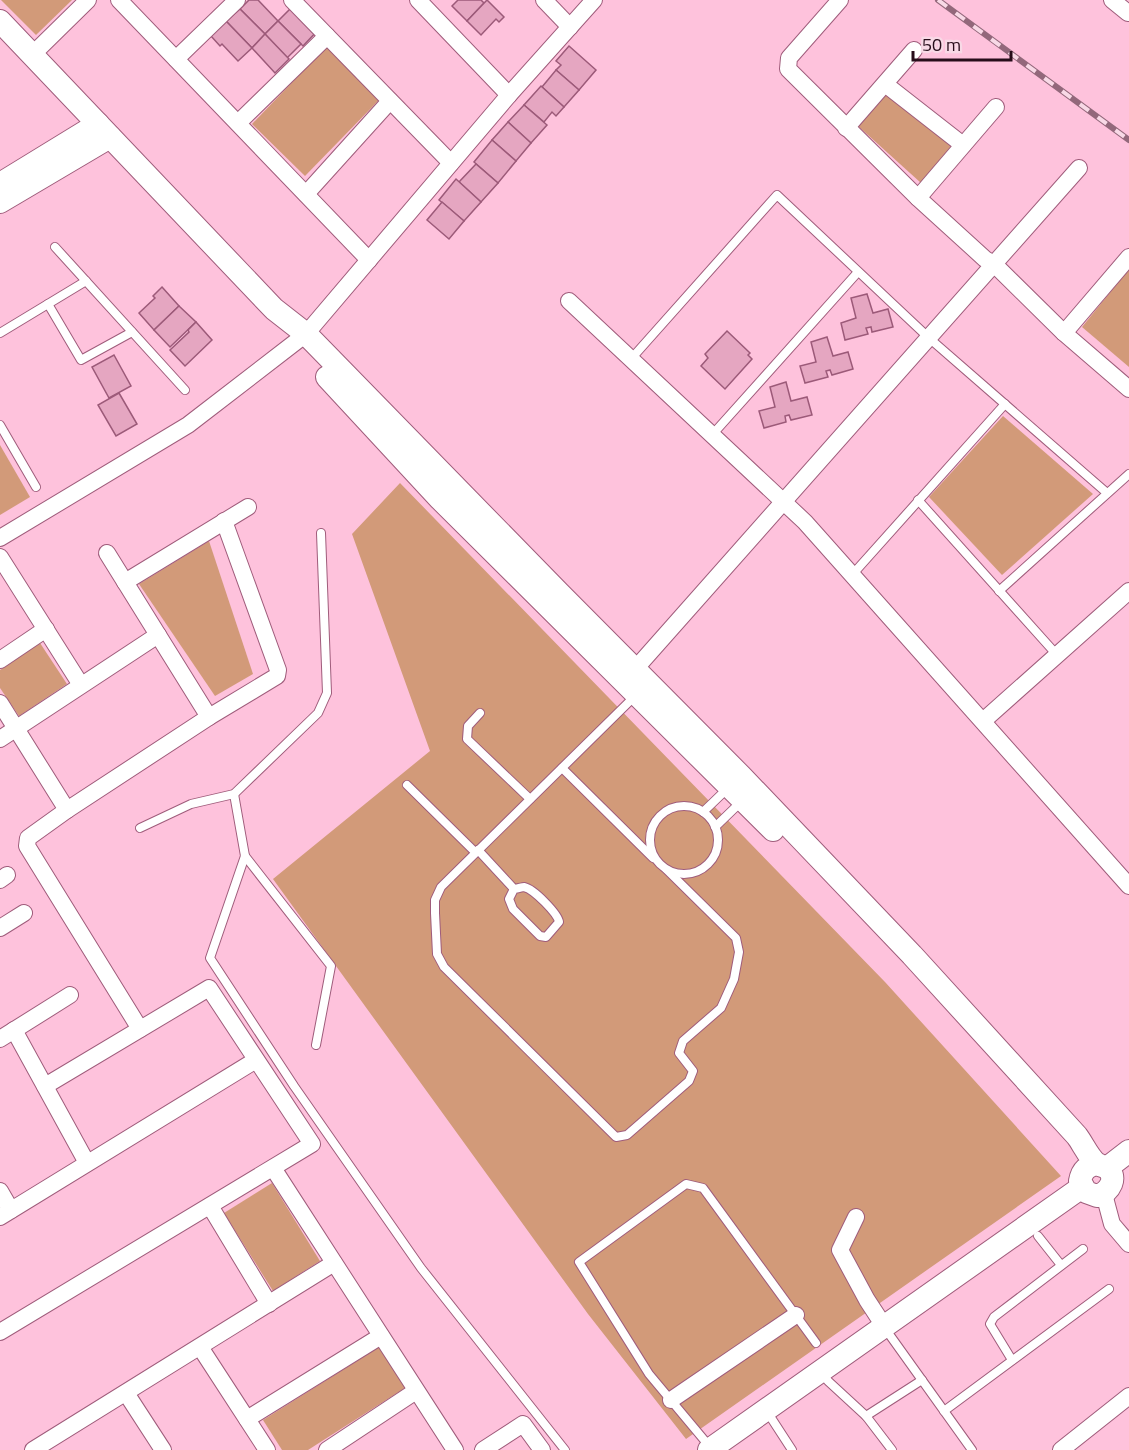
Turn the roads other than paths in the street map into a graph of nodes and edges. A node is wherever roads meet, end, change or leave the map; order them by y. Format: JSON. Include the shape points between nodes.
{"nodes":[{"id":1,"x":88,"y":0,"type":"edge"},
{"id":2,"x":119,"y":0,"type":"edge"},
{"id":3,"x":237,"y":0,"type":"edge"},
{"id":4,"x":292,"y":0,"type":"edge"},
{"id":5,"x":418,"y":0,"type":"edge"},
{"id":6,"x":544,"y":0,"type":"edge"},
{"id":7,"x":594,"y":0,"type":"edge"},
{"id":8,"x":840,"y":0,"type":"edge"},
{"id":9,"x":1112,"y":0,"type":"edge"},
{"id":10,"x":1129,"y":12,"type":"edge"},
{"id":11,"x":0,"y":21,"type":"edge"},
{"id":12,"x":570,"y":27,"type":"junction"},
{"id":13,"x":327,"y":36,"type":"junction"},
{"id":14,"x":0,"y":41,"type":"edge"},
{"id":15,"x":914,"y":50,"type":"dead end"},
{"id":16,"x":32,"y":55,"type":"junction"},
{"id":17,"x":176,"y":59,"type":"junction"},
{"id":18,"x":885,"y":84,"type":"junction"},
{"id":19,"x":509,"y":95,"type":"junction"},
{"id":20,"x":390,"y":101,"type":"junction"},
{"id":21,"x":996,"y":107,"type":"dead end"},
{"id":22,"x":238,"y":123,"type":"junction"},
{"id":23,"x":846,"y":128,"type":"junction"},
{"id":24,"x":98,"y":134,"type":"junction"},
{"id":25,"x":963,"y":146,"type":"junction"},
{"id":26,"x":451,"y":163,"type":"junction"},
{"id":27,"x":1079,"y":168,"type":"dead end"},
{"id":28,"x":0,"y":184,"type":"edge"},
{"id":29,"x":306,"y":194,"type":"junction"},
{"id":30,"x":918,"y":198,"type":"junction"},
{"id":31,"x":0,"y":202,"type":"edge"},
{"id":32,"x":55,"y":247,"type":"dead end"},
{"id":33,"x":1129,"y":257,"type":"edge"},
{"id":34,"x":369,"y":260,"type":"junction"},
{"id":35,"x":994,"y":264,"type":"junction"},
{"id":36,"x":858,"y":272,"type":"junction"},
{"id":37,"x":86,"y":281,"type":"junction"},
{"id":38,"x":569,"y":302,"type":"dead end"},
{"id":39,"x":48,"y":304,"type":"junction"},
{"id":40,"x":132,"y":332,"type":"junction"},
{"id":41,"x":0,"y":333,"type":"edge"},
{"id":42,"x":1064,"y":333,"type":"junction"},
{"id":43,"x":300,"y":338,"type":"junction"},
{"id":44,"x":929,"y":338,"type":"junction"},
{"id":45,"x":631,"y":359,"type":"junction"},
{"id":46,"x":1129,"y":389,"type":"edge"},
{"id":47,"x":185,"y":390,"type":"dead end"},
{"id":48,"x":1005,"y":404,"type":"junction"},
{"id":49,"x":0,"y":425,"type":"edge"},
{"id":50,"x":712,"y":435,"type":"junction"},
{"id":51,"x":1129,"y":474,"type":"edge"},
{"id":52,"x":36,"y":487,"type":"dead end"},
{"id":53,"x":1107,"y":493,"type":"junction"},
{"id":54,"x":918,"y":500,"type":"junction"},
{"id":55,"x":783,"y":502,"type":"junction"},
{"id":56,"x":248,"y":507,"type":"dead end"},
{"id":57,"x":224,"y":521,"type":"junction"},
{"id":58,"x":321,"y":533,"type":"dead end"},
{"id":59,"x":0,"y":538,"type":"edge"},
{"id":60,"x":107,"y":553,"type":"dead end"},
{"id":61,"x":0,"y":557,"type":"edge"},
{"id":62,"x":852,"y":575,"type":"junction"},
{"id":63,"x":126,"y":582,"type":"junction"},
{"id":64,"x":999,"y":591,"type":"junction"},
{"id":65,"x":1129,"y":591,"type":"edge"},
{"id":66,"x":46,"y":629,"type":"junction"},
{"id":67,"x":158,"y":635,"type":"junction"},
{"id":68,"x":1057,"y":655,"type":"junction"},
{"id":69,"x":0,"y":660,"type":"edge"},
{"id":70,"x":637,"y":682,"type":"junction"},
{"id":71,"x":81,"y":685,"type":"junction"},
{"id":72,"x":0,"y":703,"type":"edge"},
{"id":73,"x":480,"y":712,"type":"dead end"},
{"id":74,"x":209,"y":717,"type":"junction"},
{"id":75,"x":982,"y":721,"type":"junction"},
{"id":76,"x":15,"y":729,"type":"junction"},
{"id":77,"x":0,"y":739,"type":"edge"},
{"id":78,"x":562,"y":768,"type":"junction"},
{"id":79,"x":407,"y":785,"type":"dead end"},
{"id":80,"x":742,"y":788,"type":"junction"},
{"id":81,"x":234,"y":794,"type":"junction"},
{"id":82,"x":530,"y":799,"type":"junction"},
{"id":83,"x":67,"y":810,"type":"junction"},
{"id":84,"x":703,"y":812,"type":"junction"},
{"id":85,"x":715,"y":827,"type":"junction"},
{"id":86,"x":140,"y":828,"type":"dead end"},
{"id":87,"x":476,"y":851,"type":"junction"},
{"id":88,"x":245,"y":856,"type":"junction"},
{"id":89,"x":1129,"y":860,"type":"edge"},
{"id":90,"x":658,"y":863,"type":"junction"},
{"id":91,"x":667,"y":870,"type":"junction"},
{"id":92,"x":1116,"y":871,"type":"junction"},
{"id":93,"x":1129,"y":886,"type":"edge"},
{"id":94,"x":514,"y":889,"type":"junction"},
{"id":95,"x":24,"y":914,"type":"dead end"},
{"id":96,"x":0,"y":928,"type":"edge"},
{"id":97,"x":70,"y":995,"type":"dead end"},
{"id":98,"x":140,"y":1029,"type":"junction"},
{"id":99,"x":7,"y":1034,"type":"edge"},
{"id":100,"x":316,"y":1045,"type":"dead end"},
{"id":101,"x":256,"y":1060,"type":"junction"},
{"id":102,"x":45,"y":1086,"type":"junction"},
{"id":103,"x":1129,"y":1151,"type":"edge"},
{"id":104,"x":87,"y":1163,"type":"junction"},
{"id":105,"x":273,"y":1168,"type":"junction"},
{"id":106,"x":1101,"y":1180,"type":"edge"},
{"id":107,"x":0,"y":1191,"type":"edge"},
{"id":108,"x":210,"y":1206,"type":"junction"},
{"id":109,"x":5,"y":1214,"type":"edge"},
{"id":110,"x":856,"y":1217,"type":"dead end"},
{"id":111,"x":1038,"y":1236,"type":"junction"},
{"id":112,"x":1129,"y":1244,"type":"edge"},
{"id":113,"x":1083,"y":1249,"type":"dead end"},
{"id":114,"x":334,"y":1263,"type":"junction"},
{"id":115,"x":1062,"y":1265,"type":"junction"},
{"id":116,"x":971,"y":1276,"type":"junction"},
{"id":117,"x":1109,"y":1289,"type":"dead end"},
{"id":118,"x":269,"y":1304,"type":"junction"},
{"id":119,"x":795,"y":1315,"type":"junction"},
{"id":120,"x":0,"y":1332,"type":"edge"},
{"id":121,"x":888,"y":1332,"type":"junction"},
{"id":122,"x":381,"y":1336,"type":"junction"},
{"id":123,"x":816,"y":1343,"type":"dead end"},
{"id":124,"x":200,"y":1347,"type":"junction"},
{"id":125,"x":1012,"y":1360,"type":"junction"},
{"id":126,"x":824,"y":1376,"type":"junction"},
{"id":127,"x":922,"y":1380,"type":"junction"},
{"id":128,"x":416,"y":1390,"type":"junction"},
{"id":129,"x":126,"y":1393,"type":"junction"},
{"id":130,"x":1129,"y":1396,"type":"edge"},
{"id":131,"x":670,"y":1400,"type":"junction"},
{"id":132,"x":944,"y":1411,"type":"junction"},
{"id":133,"x":769,"y":1415,"type":"junction"},
{"id":134,"x":866,"y":1416,"type":"junction"},
{"id":135,"x":247,"y":1419,"type":"junction"},
{"id":136,"x":717,"y":1449,"type":"edge"},
{"id":137,"x":33,"y":1450,"type":"edge"},
{"id":138,"x":162,"y":1450,"type":"edge"},
{"id":139,"x":267,"y":1450,"type":"edge"},
{"id":140,"x":327,"y":1450,"type":"edge"},
{"id":141,"x":455,"y":1450,"type":"edge"},
{"id":142,"x":483,"y":1450,"type":"edge"},
{"id":143,"x":542,"y":1450,"type":"edge"},
{"id":144,"x":565,"y":1450,"type":"edge"},
{"id":145,"x":792,"y":1450,"type":"edge"},
{"id":146,"x":892,"y":1450,"type":"edge"},
{"id":147,"x":972,"y":1450,"type":"edge"},
{"id":148,"x":1061,"y":1450,"type":"edge"}],
"edges":[{"from":1,"to":16,"type":"street"},
{"from":2,"to":17,"type":"street"},
{"from":3,"to":17,"type":"street"},
{"from":4,"to":13,"type":"street"},
{"from":5,"to":19,"type":"street"},
{"from":6,"to":12,"type":"street"},
{"from":7,"to":12,"type":"street"},
{"from":8,"to":23,"type":"street","via":[[789,58],[788,69]]},
{"from":9,"to":10,"type":"street"},
{"from":11,"to":16,"type":"main road"},
{"from":12,"to":19,"type":"street"},
{"from":13,"to":20,"type":"street"},
{"from":13,"to":22,"type":"street"},
{"from":14,"to":24,"type":"main road"},
{"from":15,"to":18,"type":"street"},
{"from":16,"to":24,"type":"main road"},
{"from":17,"to":22,"type":"street"},
{"from":18,"to":23,"type":"street"},
{"from":18,"to":25,"type":"street"},
{"from":19,"to":26,"type":"street"},
{"from":20,"to":26,"type":"street"},
{"from":20,"to":29,"type":"street"},
{"from":21,"to":25,"type":"street"},
{"from":22,"to":29,"type":"street"},
{"from":23,"to":30,"type":"street"},
{"from":24,"to":28,"type":"main road"},
{"from":24,"to":31,"type":"main road"},
{"from":24,"to":43,"type":"main road"},
{"from":25,"to":30,"type":"street"},
{"from":26,"to":34,"type":"street"},
{"from":27,"to":35,"type":"street"},
{"from":29,"to":34,"type":"street"},
{"from":30,"to":35,"type":"street"},
{"from":32,"to":37,"type":"lane"},
{"from":33,"to":42,"type":"street"},
{"from":34,"to":43,"type":"street"},
{"from":35,"to":42,"type":"street"},
{"from":35,"to":44,"type":"street"},
{"from":36,"to":44,"type":"lane"},
{"from":36,"to":45,"type":"lane","via":[[777,195]]},
{"from":36,"to":50,"type":"lane"},
{"from":37,"to":39,"type":"lane"},
{"from":37,"to":40,"type":"lane"},
{"from":38,"to":45,"type":"street"},
{"from":39,"to":40,"type":"lane","via":[[81,360]]},
{"from":39,"to":41,"type":"lane"},
{"from":40,"to":47,"type":"lane"},
{"from":42,"to":46,"type":"street"},
{"from":43,"to":59,"type":"street","via":[[188,425]]},
{"from":43,"to":70,"type":"main road","via":[[440,499]]},
{"from":44,"to":48,"type":"lane"},
{"from":44,"to":55,"type":"street"},
{"from":45,"to":50,"type":"street"},
{"from":48,"to":53,"type":"lane"},
{"from":48,"to":54,"type":"lane"},
{"from":49,"to":52,"type":"lane"},
{"from":50,"to":55,"type":"street"},
{"from":51,"to":53,"type":"lane"},
{"from":53,"to":64,"type":"lane"},
{"from":54,"to":62,"type":"lane"},
{"from":54,"to":64,"type":"lane"},
{"from":55,"to":62,"type":"street"},
{"from":55,"to":70,"type":"street"},
{"from":56,"to":57,"type":"street"},
{"from":57,"to":63,"type":"street"},
{"from":57,"to":74,"type":"street","via":[[278,673]]},
{"from":58,"to":81,"type":"lane","via":[[327,693],[318,713]]},
{"from":60,"to":63,"type":"street"},
{"from":61,"to":66,"type":"street"},
{"from":62,"to":75,"type":"street"},
{"from":63,"to":67,"type":"street"},
{"from":64,"to":68,"type":"lane"},
{"from":65,"to":68,"type":"street"},
{"from":66,"to":69,"type":"street"},
{"from":66,"to":71,"type":"street"},
{"from":67,"to":71,"type":"street"},
{"from":67,"to":74,"type":"street"},
{"from":68,"to":75,"type":"street"},
{"from":70,"to":78,"type":"lane"},
{"from":70,"to":80,"type":"main road"},
{"from":71,"to":76,"type":"street"},
{"from":72,"to":76,"type":"street"},
{"from":73,"to":82,"type":"lane","via":[[468,726],[466,739]]},
{"from":74,"to":83,"type":"street"},
{"from":75,"to":92,"type":"street"},
{"from":76,"to":77,"type":"street"},
{"from":76,"to":83,"type":"street"},
{"from":78,"to":82,"type":"lane"},
{"from":78,"to":90,"type":"lane"},
{"from":79,"to":87,"type":"lane"},
{"from":80,"to":84,"type":"lane"},
{"from":80,"to":85,"type":"lane"},
{"from":80,"to":106,"type":"main road","via":[[1058,1136],[1075,1161]]},
{"from":81,"to":86,"type":"lane","via":[[191,804]]},
{"from":81,"to":88,"type":"lane"},
{"from":82,"to":87,"type":"lane"},
{"from":83,"to":98,"type":"street","via":[[28,838],[27,846]]},
{"from":84,"to":85,"type":"lane"},
{"from":84,"to":90,"type":"lane","via":[[674,807],[657,819],[650,841]]},
{"from":85,"to":91,"type":"lane","via":[[718,842],[711,862],[690,874]]},
{"from":87,"to":91,"type":"lane","via":[[441,887],[435,900],[437,954],[444,967],[616,1137],[627,1135],[689,1081],[693,1071],[679,1053],[683,1041],[721,1008],[734,979],[739,952],[736,938]]},
{"from":87,"to":94,"type":"lane"},
{"from":88,"to":100,"type":"lane","via":[[331,966]]},
{"from":88,"to":144,"type":"lane","via":[[210,958],[421,1268]]},
{"from":89,"to":92,"type":"street"},
{"from":90,"to":91,"type":"lane"},
{"from":92,"to":93,"type":"street"},
{"from":94,"to":94,"type":"lane","via":[[524,887],[532,891],[558,916],[559,922],[546,937],[540,936],[513,909],[509,899]]},
{"from":95,"to":96,"type":"street"},
{"from":97,"to":99,"type":"street"},
{"from":98,"to":101,"type":"street","via":[[209,988]]},
{"from":98,"to":102,"type":"street"},
{"from":99,"to":102,"type":"street"},
{"from":101,"to":104,"type":"street"},
{"from":101,"to":105,"type":"street","via":[[312,1144]]},
{"from":102,"to":104,"type":"street"},
{"from":103,"to":106,"type":"main road"},
{"from":104,"to":109,"type":"street"},
{"from":105,"to":108,"type":"street"},
{"from":105,"to":114,"type":"street"},
{"from":106,"to":111,"type":"main road"},
{"from":106,"to":112,"type":"street","via":[[1112,1224]]},
{"from":106,"to":116,"type":"main road"},
{"from":107,"to":109,"type":"street"},
{"from":108,"to":118,"type":"street"},
{"from":108,"to":120,"type":"street"},
{"from":110,"to":121,"type":"street","via":[[840,1250]]},
{"from":111,"to":115,"type":"lane"},
{"from":111,"to":116,"type":"main road"},
{"from":113,"to":115,"type":"lane"},
{"from":114,"to":118,"type":"street"},
{"from":114,"to":122,"type":"street"},
{"from":115,"to":125,"type":"lane","via":[[990,1324]]},
{"from":116,"to":121,"type":"main road"},
{"from":117,"to":125,"type":"lane"},
{"from":118,"to":124,"type":"street"},
{"from":119,"to":123,"type":"lane"},
{"from":119,"to":131,"type":"street"},
{"from":119,"to":131,"type":"lane","via":[[703,1188],[686,1184],[579,1262],[649,1374]]},
{"from":121,"to":126,"type":"main road"},
{"from":121,"to":127,"type":"lane"},
{"from":122,"to":128,"type":"street"},
{"from":122,"to":135,"type":"street"},
{"from":124,"to":129,"type":"street"},
{"from":124,"to":135,"type":"street"},
{"from":125,"to":132,"type":"lane"},
{"from":126,"to":133,"type":"main road"},
{"from":126,"to":134,"type":"lane"},
{"from":127,"to":132,"type":"lane"},
{"from":127,"to":134,"type":"lane"},
{"from":128,"to":140,"type":"street"},
{"from":128,"to":141,"type":"street"},
{"from":129,"to":137,"type":"street"},
{"from":129,"to":138,"type":"street"},
{"from":130,"to":148,"type":"street"},
{"from":131,"to":136,"type":"lane"},
{"from":132,"to":147,"type":"lane"},
{"from":133,"to":136,"type":"main road"},
{"from":133,"to":145,"type":"lane"},
{"from":134,"to":146,"type":"lane"},
{"from":135,"to":139,"type":"street"},
{"from":142,"to":143,"type":"street","via":[[523,1424]]}]}
